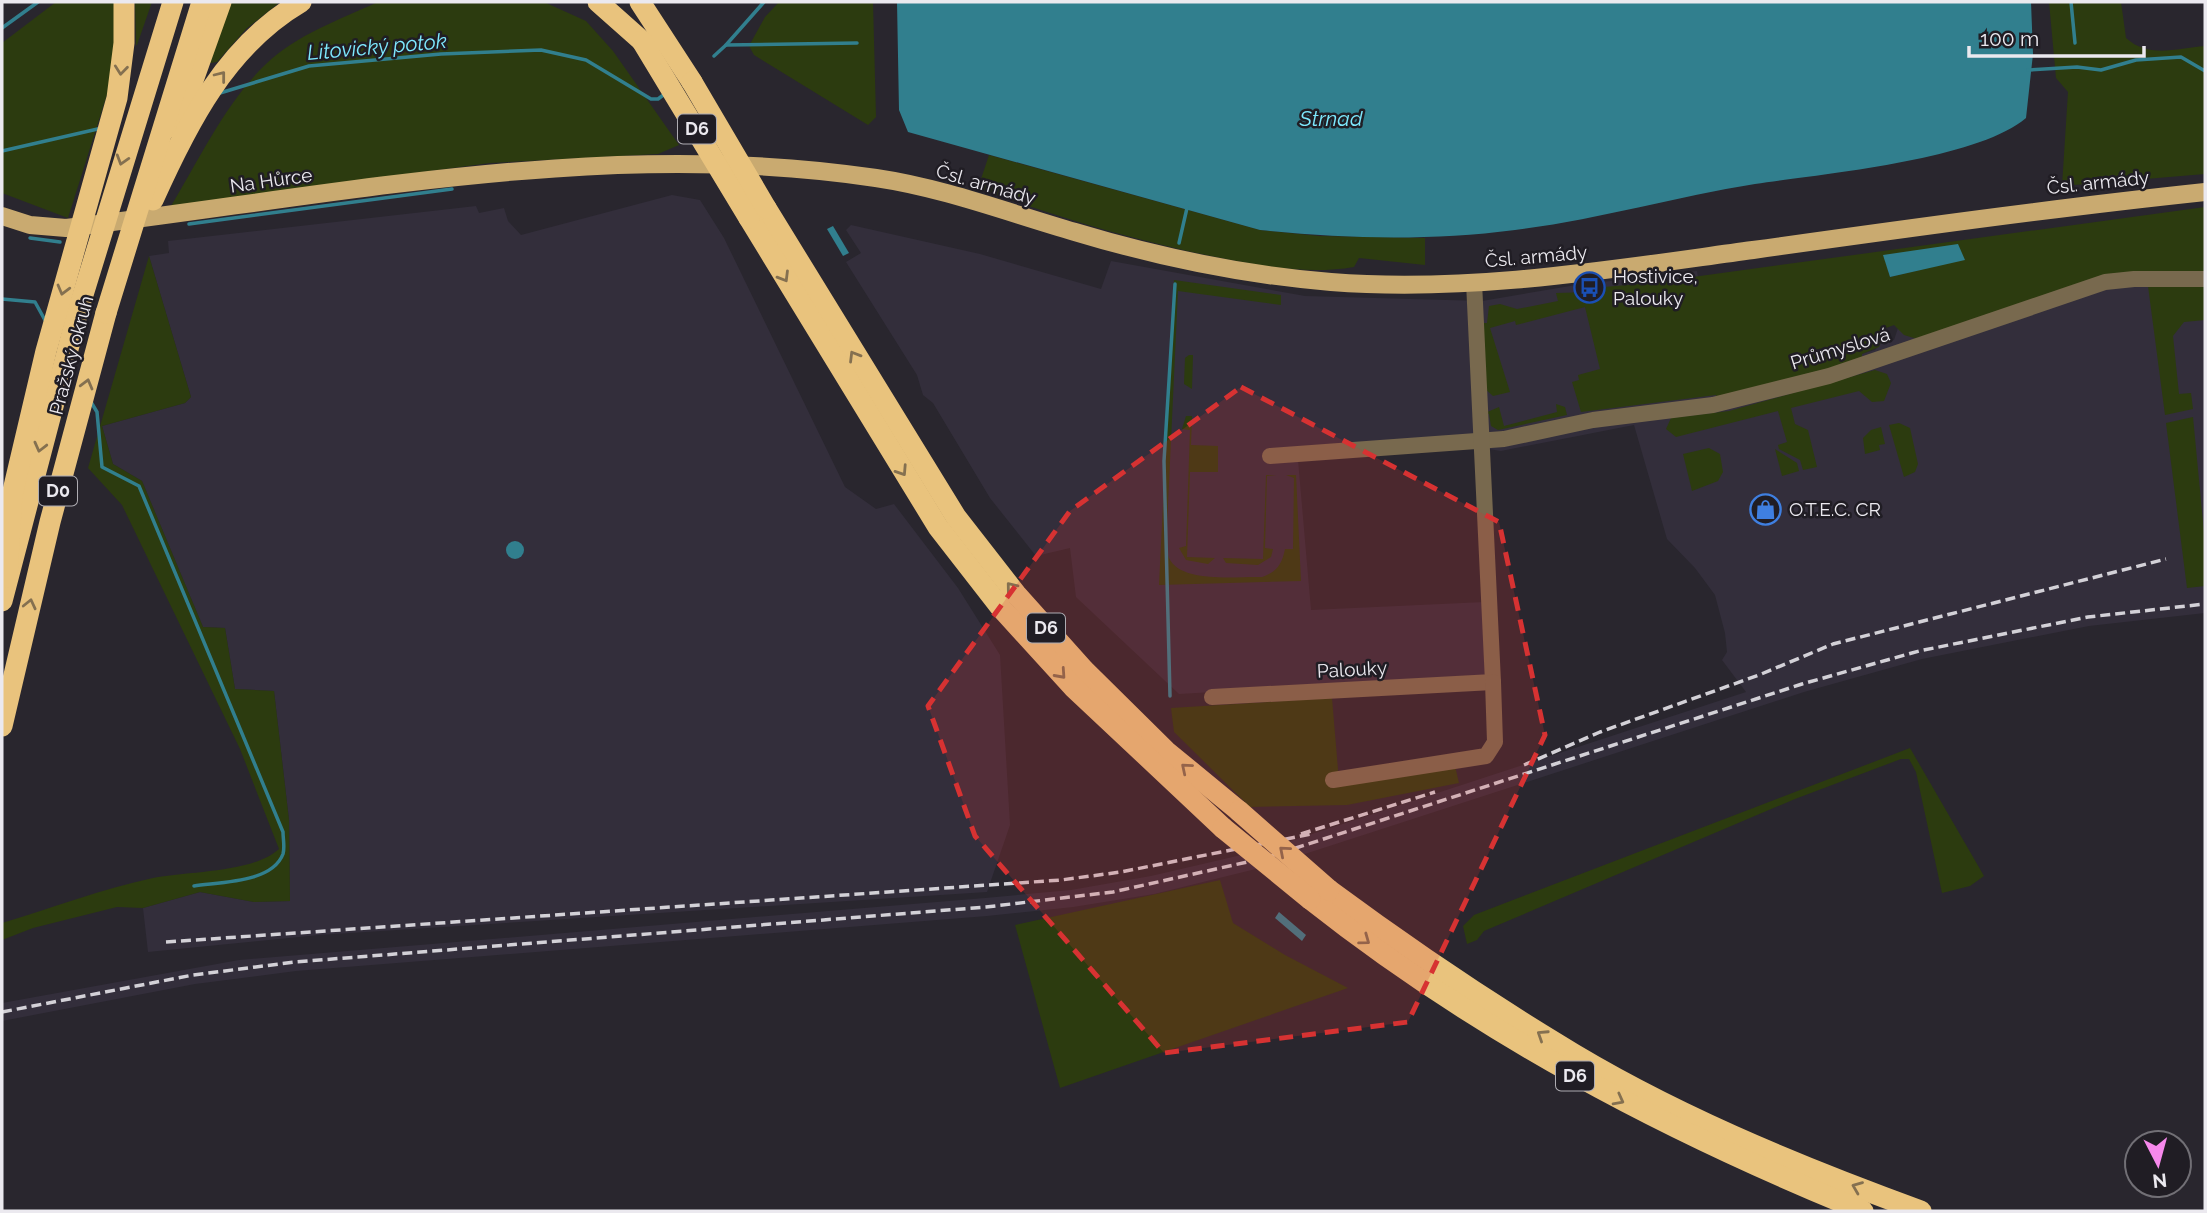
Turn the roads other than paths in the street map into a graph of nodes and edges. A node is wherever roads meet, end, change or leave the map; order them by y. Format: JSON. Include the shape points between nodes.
{"nodes":[{"id":1,"x":124,"y":2,"type":"edge"},
{"id":2,"x":173,"y":2,"type":"edge"},
{"id":3,"x":202,"y":2,"type":"edge"},
{"id":4,"x":221,"y":2,"type":"edge"},
{"id":5,"x":597,"y":2,"type":"edge"},
{"id":6,"x":616,"y":2,"type":"edge"},
{"id":7,"x":640,"y":2,"type":"edge"},
{"id":8,"x":654,"y":2,"type":"edge"},
{"id":9,"x":299,"y":3,"type":"edge"},
{"id":10,"x":656,"y":33,"type":"junction"},
{"id":11,"x":878,"y":178,"type":"joint"},
{"id":12,"x":2205,"y":192,"type":"edge"},
{"id":13,"x":153,"y":200,"type":"junction"},
{"id":14,"x":758,"y":213,"type":"junction"},
{"id":15,"x":2,"y":216,"type":"edge"},
{"id":16,"x":2205,"y":279,"type":"edge"},
{"id":17,"x":1474,"y":282,"type":"junction"},
{"id":18,"x":106,"y":313,"type":"junction"},
{"id":19,"x":1480,"y":441,"type":"junction"},
{"id":20,"x":1270,"y":456,"type":"dead end"},
{"id":21,"x":7,"y":577,"type":"junction"},
{"id":22,"x":2,"y":601,"type":"edge"},
{"id":23,"x":1493,"y":682,"type":"junction"},
{"id":24,"x":1212,"y":698,"type":"dead end"},
{"id":25,"x":2,"y":726,"type":"edge"},
{"id":26,"x":1333,"y":780,"type":"dead end"},
{"id":27,"x":1320,"y":894,"type":"junction"},
{"id":28,"x":1863,"y":1211,"type":"edge"},
{"id":29,"x":1921,"y":1211,"type":"edge"}],
"edges":[{"from":1,"to":21,"type":"highway","one_way":true,"bridge":true,"via":[[117,98],[9,506]]},
{"from":2,"to":21,"type":"highway","name":"Pražský okruh","number":"D0","one_way":true,"bridge":true,"via":[[78,311]]},
{"from":3,"to":18,"type":"highway","name":"Pražský okruh","number":"D0","bridge":true},
{"from":4,"to":13,"type":"highway"},
{"from":5,"to":10,"type":"highway"},
{"from":6,"to":10,"type":"highway","number":"D6"},
{"from":7,"to":10,"type":"highway","number":"D6"},
{"from":8,"to":10,"type":"highway"},
{"from":13,"to":9,"type":"highway","one_way":true,"via":[[209,91],[249,43]]},
{"from":10,"to":14,"type":"highway","number":"D6","bridge":true},
{"from":10,"to":14,"type":"highway","number":"D6","bridge":true,"via":[[692,82]]},
{"from":11,"to":15,"type":"main road","name":"Na Hůrce","via":[[745,166],[547,167],[66,228],[30,225]]},
{"from":11,"to":17,"type":"main road","name":"Čsl. armády","via":[[976,201],[1136,249],[1239,270],[1331,282]]},
{"from":12,"to":17,"type":"main road","name":"Čsl. armády","via":[[2045,209],[1553,276]]},
{"from":13,"to":18,"type":"highway","bridge":true},
{"from":27,"to":14,"type":"highway","number":"D6","one_way":true,"bridge":true,"via":[[1239,811],[1166,751],[1016,594],[956,517]]},
{"from":14,"to":27,"type":"highway","number":"D6","one_way":true,"bridge":true,"via":[[938,527],[1001,608],[1073,687],[1223,828]]},
{"from":16,"to":19,"type":"street","name":"Průmyslová","via":[[2105,282],[1829,376],[1713,405]]},
{"from":17,"to":19,"type":"street"},
{"from":25,"to":18,"type":"highway","name":"Pražský okruh","number":"D0","one_way":true},
{"from":19,"to":20,"type":"street"},
{"from":19,"to":23,"type":"street"},
{"from":21,"to":22,"type":"highway","name":"Pražský okruh","number":"D0"},
{"from":23,"to":24,"type":"street","name":"Palouky"},
{"from":23,"to":26,"type":"street","via":[[1495,742],[1486,756]]},
{"from":27,"to":28,"type":"highway","number":"D6","one_way":true,"via":[[1411,973],[1555,1065],[1667,1125]]},
{"from":29,"to":27,"type":"highway","number":"D6","one_way":true,"via":[[1774,1153],[1556,1044]]}]}
